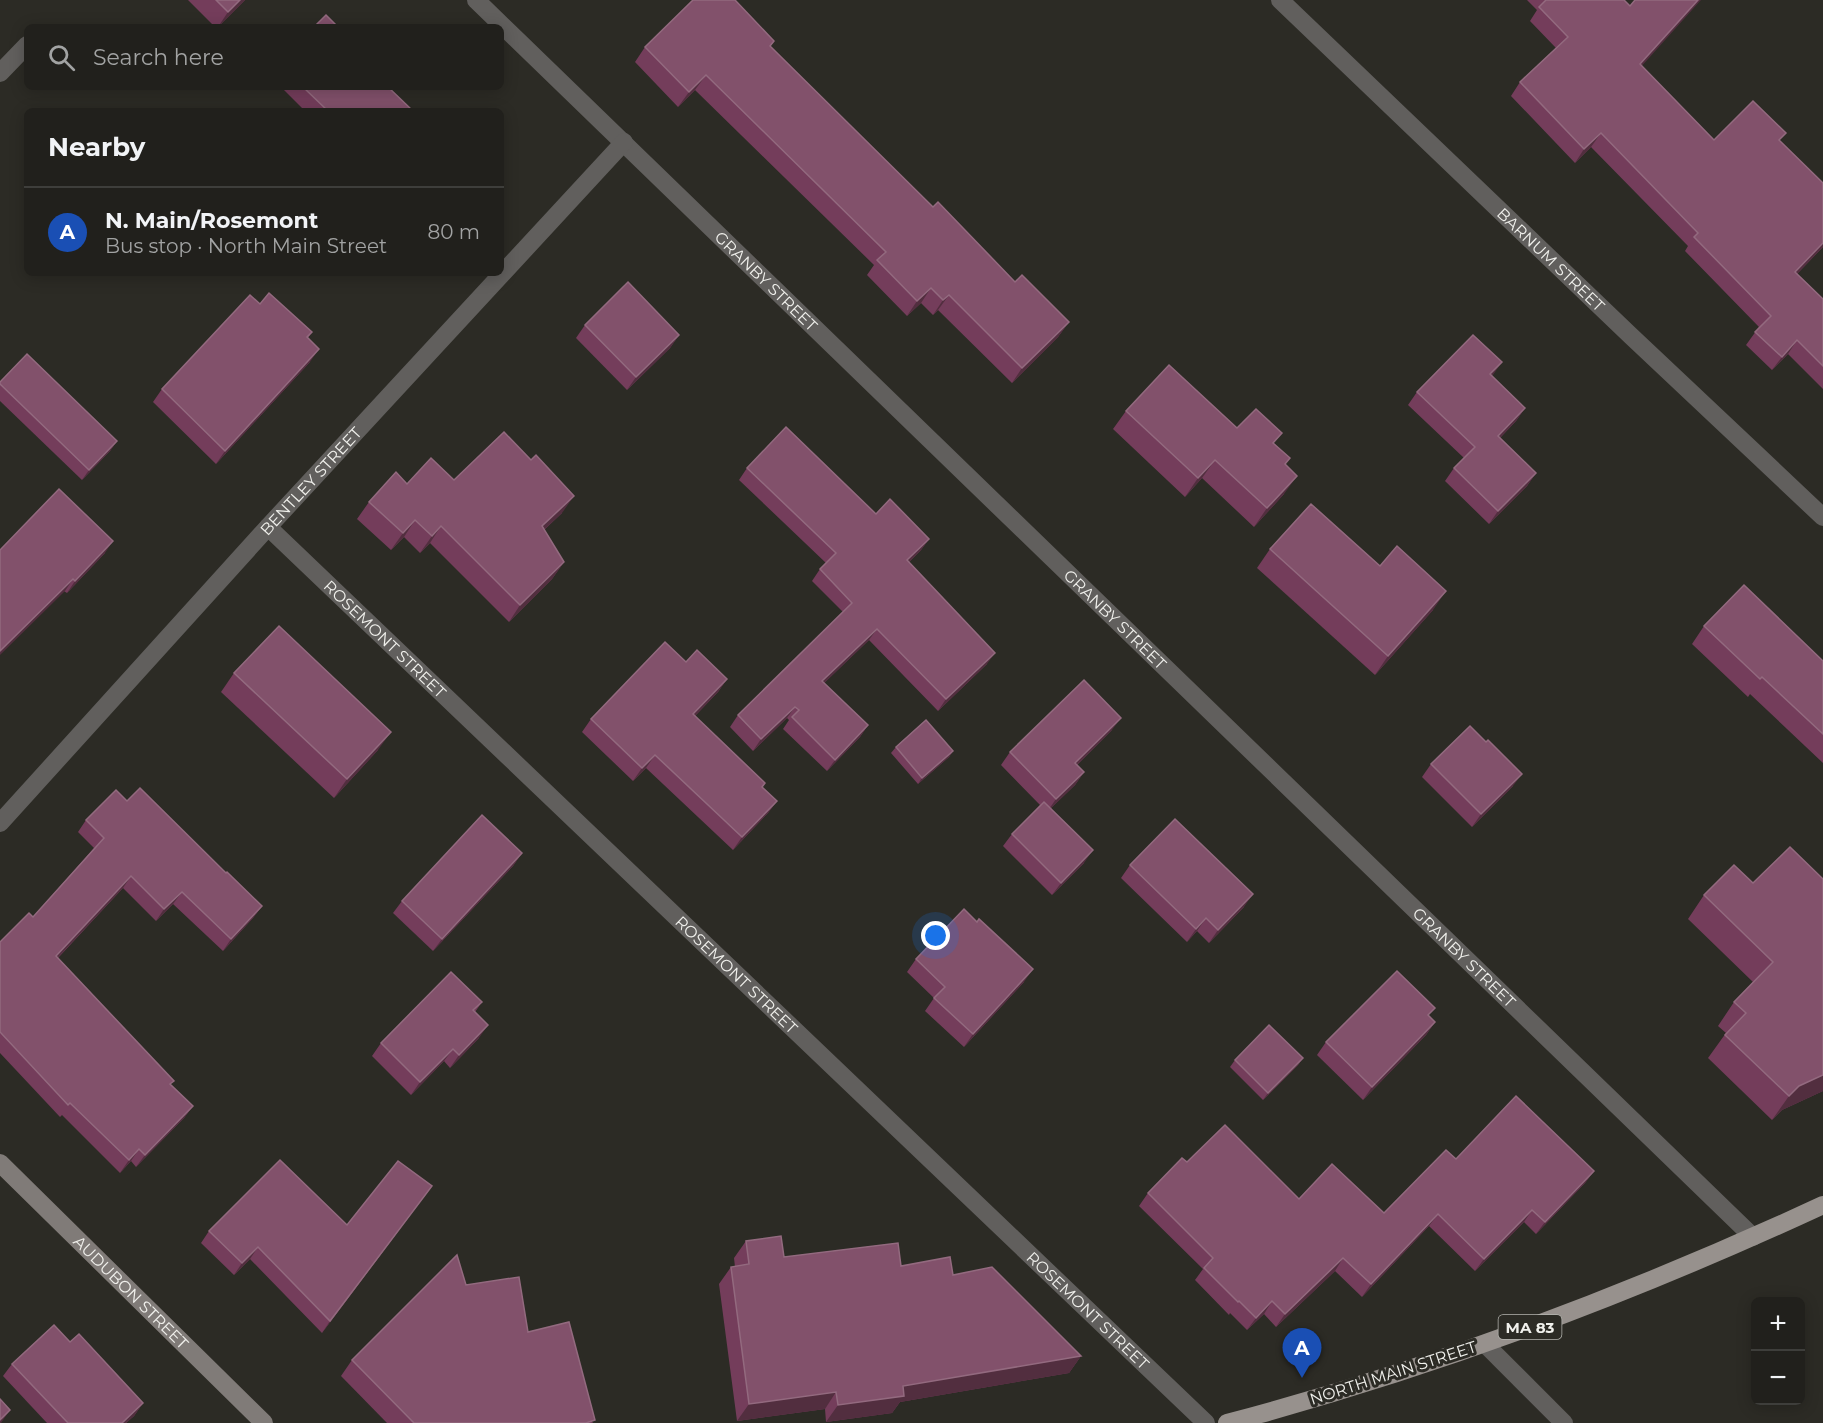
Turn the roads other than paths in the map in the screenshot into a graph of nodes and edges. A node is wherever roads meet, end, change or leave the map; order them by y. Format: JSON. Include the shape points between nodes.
{"nodes":[{"id":1,"x":476,"y":0,"type":"edge"},
{"id":2,"x":1280,"y":0,"type":"edge"},
{"id":3,"x":501,"y":24,"type":"edge"},
{"id":4,"x":504,"y":27,"type":"edge"},
{"id":5,"x":24,"y":48,"type":"edge"},
{"id":6,"x":0,"y":74,"type":"edge"},
{"id":7,"x":624,"y":142,"type":"junction"},
{"id":8,"x":504,"y":272,"type":"edge"},
{"id":9,"x":500,"y":276,"type":"edge"},
{"id":10,"x":1823,"y":517,"type":"edge"},
{"id":11,"x":268,"y":527,"type":"junction"},
{"id":12,"x":0,"y":823,"type":"edge"},
{"id":13,"x":0,"y":1162,"type":"edge"},
{"id":14,"x":1823,"y":1205,"type":"edge"},
{"id":15,"x":1753,"y":1237,"type":"junction"},
{"id":16,"x":1485,"y":1344,"type":"junction"},
{"id":17,"x":264,"y":1423,"type":"edge"},
{"id":18,"x":1206,"y":1423,"type":"edge"},
{"id":19,"x":1227,"y":1423,"type":"edge"},
{"id":20,"x":1564,"y":1423,"type":"edge"}],
"edges":[{"from":1,"to":3,"type":"street","name":"GRANBY STREET"},
{"from":2,"to":10,"type":"street","name":"BARNUM STREET"},
{"from":4,"to":7,"type":"street","name":"GRANBY STREET"},
{"from":5,"to":6,"type":"street"},
{"from":7,"to":8,"type":"street","name":"BENTLEY STREET"},
{"from":7,"to":15,"type":"street","name":"GRANBY STREET"},
{"from":9,"to":11,"type":"street","name":"BENTLEY STREET"},
{"from":11,"to":12,"type":"street","name":"BENTLEY STREET"},
{"from":11,"to":18,"type":"street","name":"ROSEMONT STREET"},
{"from":13,"to":17,"type":"street","name":"AUDUBON STREET"},
{"from":14,"to":15,"type":"main road","name":"NORTH MAIN STREET","number":"MA 83"},
{"from":15,"to":16,"type":"main road","name":"NORTH MAIN STREET","number":"MA 83"},
{"from":16,"to":19,"type":"main road","name":"NORTH MAIN STREET","number":"MA 83","via":[[1300,1404]]},
{"from":16,"to":20,"type":"street"}]}
